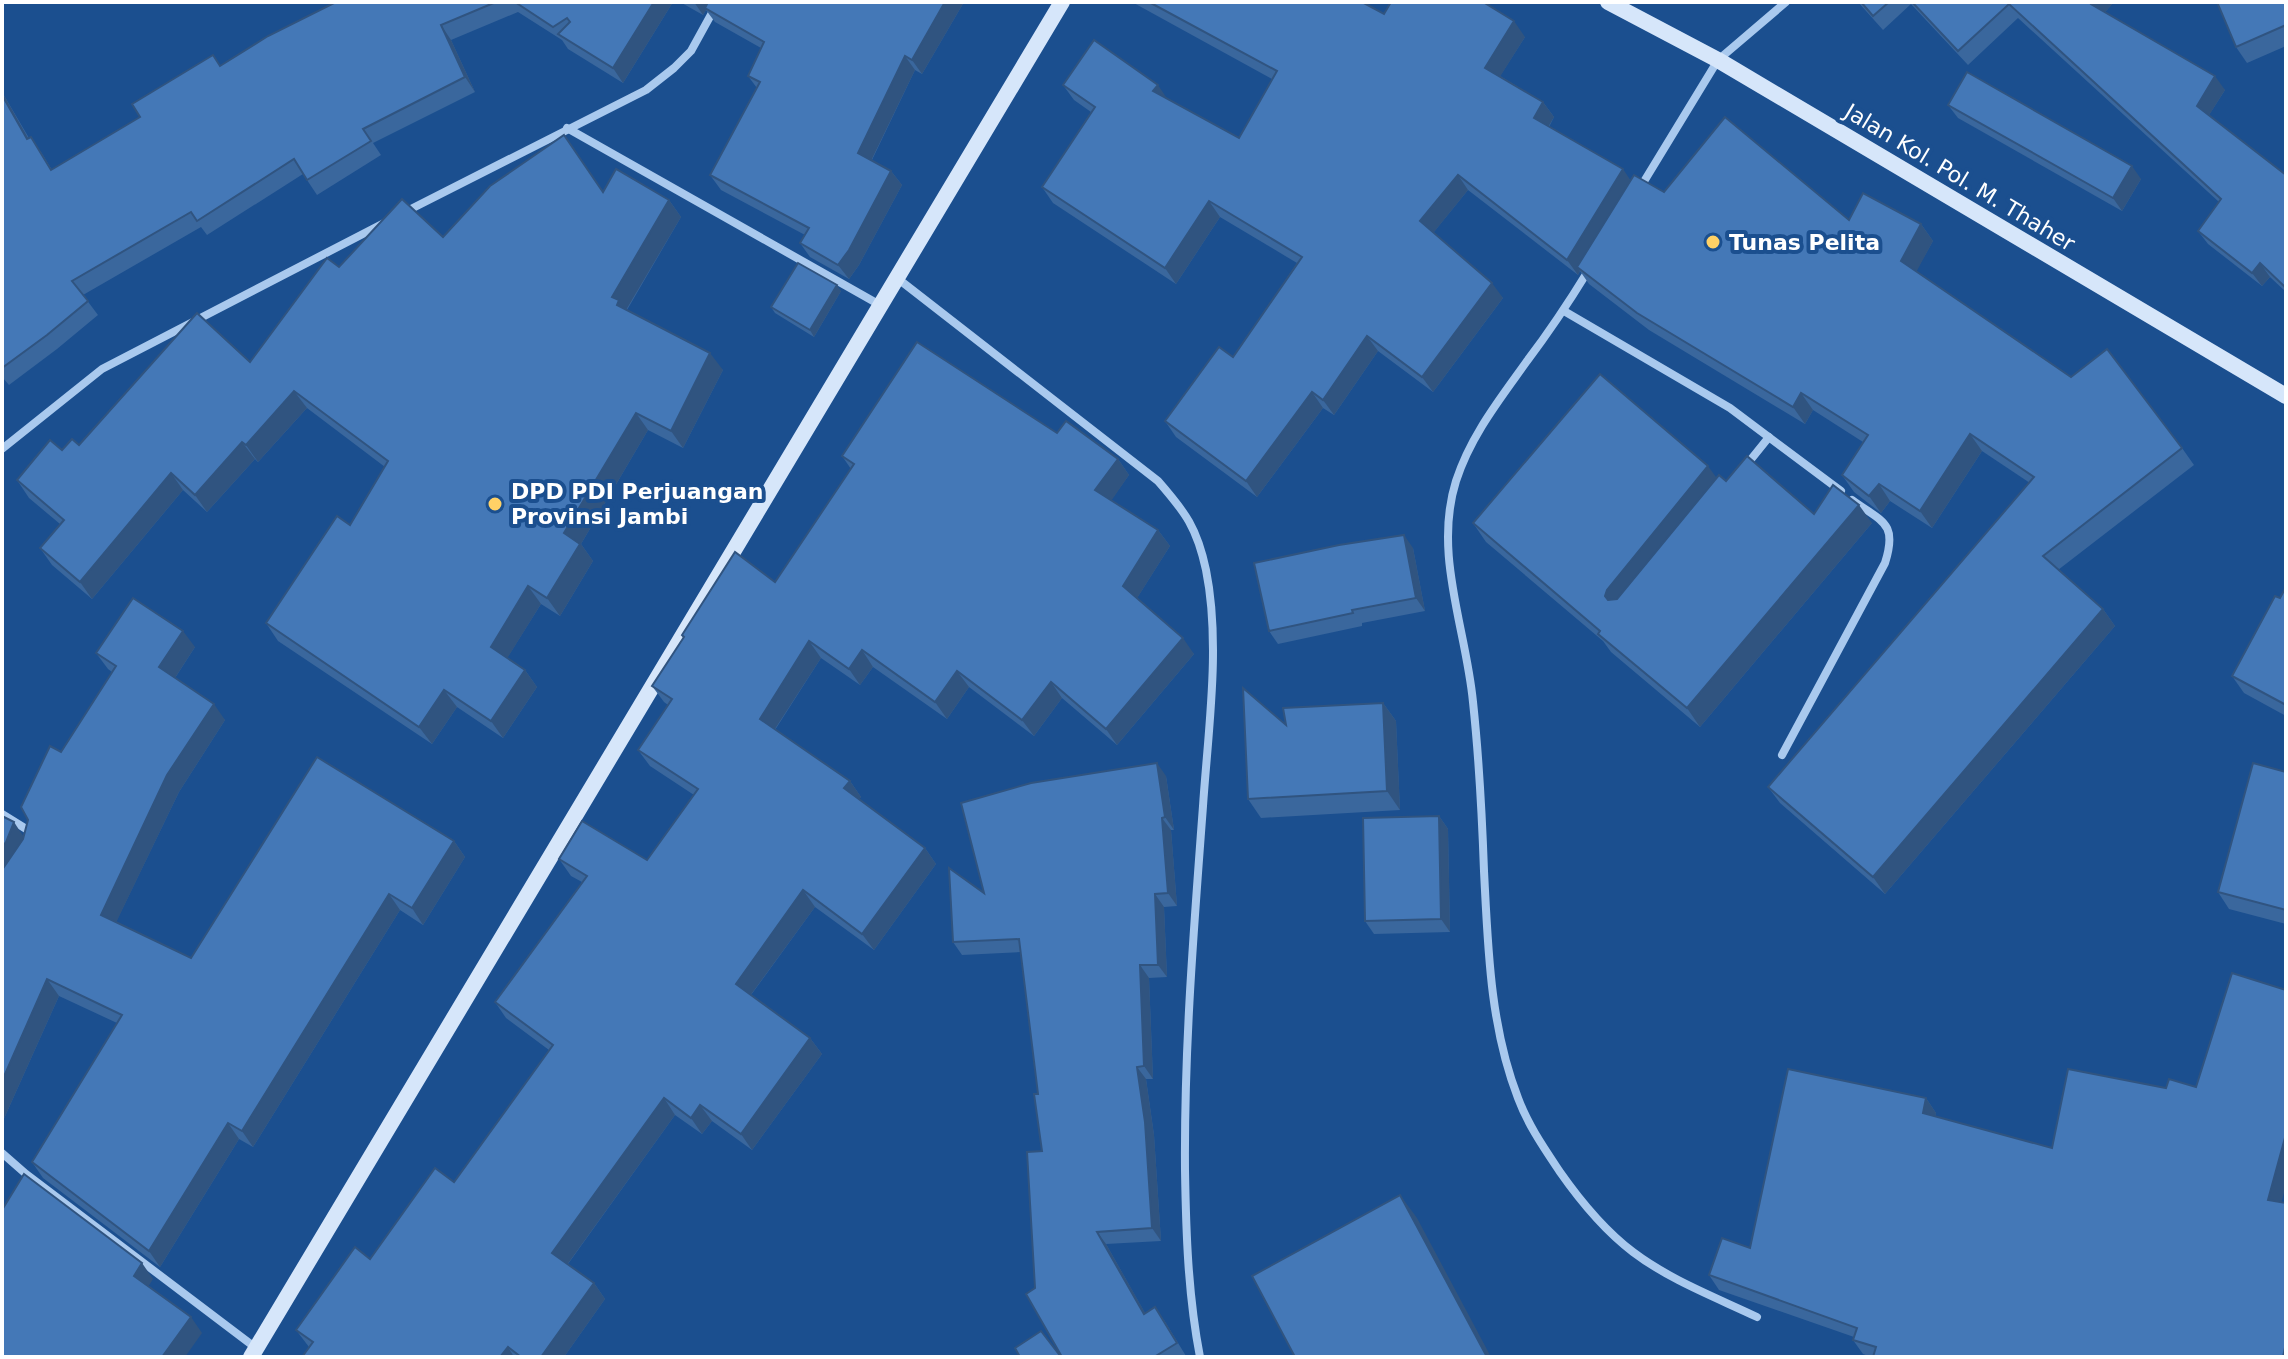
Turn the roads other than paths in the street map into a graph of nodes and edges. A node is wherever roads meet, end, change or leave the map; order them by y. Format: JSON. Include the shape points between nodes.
{"nodes":[{"id":1,"x":718,"y":2,"type":"edge"},
{"id":2,"x":1062,"y":2,"type":"edge"},
{"id":3,"x":1608,"y":2,"type":"edge"},
{"id":4,"x":1786,"y":2,"type":"edge"},
{"id":5,"x":1718,"y":60,"type":"junction"},
{"id":6,"x":567,"y":128,"type":"junction"},
{"id":7,"x":1637,"y":192,"type":"edge"},
{"id":8,"x":1596,"y":258,"type":"edge"},
{"id":9,"x":897,"y":278,"type":"junction"},
{"id":10,"x":880,"y":305,"type":"junction"},
{"id":11,"x":1564,"y":311,"type":"junction"},
{"id":12,"x":2286,"y":396,"type":"edge"},
{"id":13,"x":1769,"y":437,"type":"junction"},
{"id":14,"x":2,"y":449,"type":"edge"},
{"id":15,"x":1740,"y":473,"type":"edge"},
{"id":16,"x":1782,"y":755,"type":"dead end"},
{"id":17,"x":2,"y":814,"type":"edge"},
{"id":18,"x":30,"y":849,"type":"edge"},
{"id":19,"x":2,"y":1153,"type":"edge"},
{"id":20,"x":1757,"y":1317,"type":"edge"},
{"id":21,"x":253,"y":1352,"type":"edge"},
{"id":22,"x":1200,"y":1357,"type":"edge"}],
"edges":[{"from":1,"to":6,"type":"street","via":[[691,51],[674,68],[646,90]]},
{"from":2,"to":9,"type":"street"},
{"from":3,"to":5,"type":"street","name":"Jalan Kol. Pol. M. Thaher"},
{"from":4,"to":5,"type":"street"},
{"from":5,"to":7,"type":"street"},
{"from":5,"to":12,"type":"street","name":"Jalan Kol. Pol. M. Thaher"},
{"from":6,"to":10,"type":"street"},
{"from":6,"to":14,"type":"street","via":[[102,369]]},
{"from":8,"to":11,"type":"street"},
{"from":9,"to":10,"type":"street"},
{"from":9,"to":22,"type":"street","via":[[1158,481],[1187,514],[1199,541],[1212,626],[1210,703],[1184,1078],[1186,1232]]},
{"from":10,"to":21,"type":"street"},
{"from":11,"to":13,"type":"street","via":[[1730,408]]},
{"from":11,"to":20,"type":"street","via":[[1477,434],[1449,511],[1449,562],[1473,700],[1488,959],[1497,1023],[1518,1099],[1538,1139],[1605,1229],[1667,1274]]},
{"from":13,"to":15,"type":"street"},
{"from":13,"to":16,"type":"street","via":[[1892,534],[1885,563]]},
{"from":17,"to":18,"type":"street","via":[[29,828]]},
{"from":19,"to":21,"type":"street"}]}
